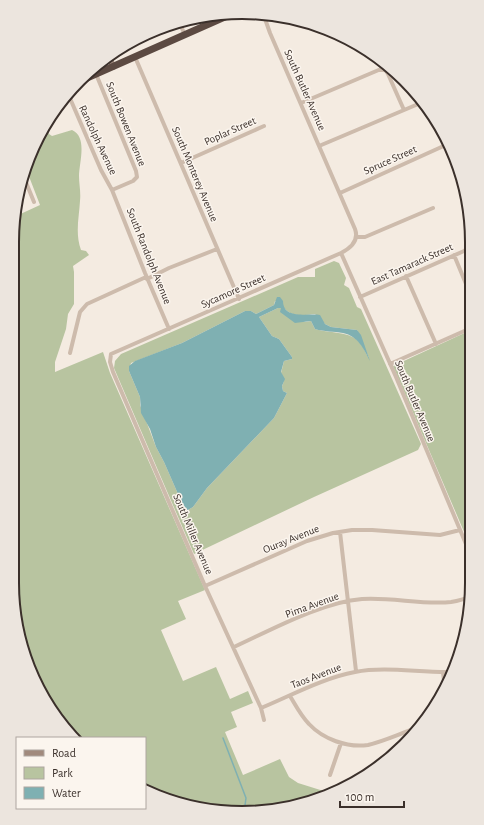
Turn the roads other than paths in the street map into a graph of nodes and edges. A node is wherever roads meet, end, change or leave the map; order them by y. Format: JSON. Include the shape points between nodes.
{"nodes":[{"id":1,"x":265,"y":20,"type":"edge"},
{"id":2,"x":216,"y":21,"type":"edge"},
{"id":3,"x":182,"y":28,"type":"edge"},
{"id":4,"x":185,"y":35,"type":"junction"},
{"id":5,"x":135,"y":57,"type":"junction"},
{"id":6,"x":111,"y":62,"type":"edge"},
{"id":7,"x":113,"y":67,"type":"junction"},
{"id":8,"x":384,"y":70,"type":"edge"},
{"id":9,"x":387,"y":72,"type":"edge"},
{"id":10,"x":96,"y":74,"type":"joint"},
{"id":11,"x":70,"y":99,"type":"edge"},
{"id":12,"x":301,"y":103,"type":"junction"},
{"id":13,"x":418,"y":104,"type":"edge"},
{"id":14,"x":404,"y":110,"type":"junction"},
{"id":15,"x":264,"y":126,"type":"dead end"},
{"id":16,"x":319,"y":146,"type":"junction"},
{"id":17,"x":443,"y":146,"type":"edge"},
{"id":18,"x":181,"y":163,"type":"junction"},
{"id":19,"x":27,"y":184,"type":"edge"},
{"id":20,"x":112,"y":190,"type":"junction"},
{"id":21,"x":340,"y":193,"type":"junction"},
{"id":22,"x":34,"y":202,"type":"dead end"},
{"id":23,"x":433,"y":208,"type":"dead end"},
{"id":24,"x":357,"y":238,"type":"junction"},
{"id":25,"x":217,"y":249,"type":"junction"},
{"id":26,"x":465,"y":249,"type":"edge"},
{"id":27,"x":341,"y":253,"type":"junction"},
{"id":28,"x":454,"y":255,"type":"junction"},
{"id":29,"x":406,"y":276,"type":"junction"},
{"id":30,"x":147,"y":278,"type":"junction"},
{"id":31,"x":465,"y":280,"type":"edge"},
{"id":32,"x":360,"y":297,"type":"junction"},
{"id":33,"x":238,"y":299,"type":"junction"},
{"id":34,"x":169,"y":329,"type":"junction"},
{"id":35,"x":465,"y":331,"type":"edge"},
{"id":36,"x":436,"y":344,"type":"junction"},
{"id":37,"x":70,"y":353,"type":"dead end"},
{"id":38,"x":112,"y":354,"type":"joint"},
{"id":39,"x":390,"y":364,"type":"junction"},
{"id":40,"x":460,"y":530,"type":"junction"},
{"id":41,"x":340,"y":532,"type":"junction"},
{"id":42,"x":465,"y":541,"type":"edge"},
{"id":43,"x":205,"y":586,"type":"junction"},
{"id":44,"x":465,"y":599,"type":"edge"},
{"id":45,"x":348,"y":602,"type":"junction"},
{"id":46,"x":234,"y":647,"type":"junction"},
{"id":47,"x":356,"y":672,"type":"junction"},
{"id":48,"x":443,"y":673,"type":"junction"},
{"id":49,"x":446,"y":673,"type":"edge"},
{"id":50,"x":444,"y":678,"type":"edge"},
{"id":51,"x":290,"y":696,"type":"junction"},
{"id":52,"x":261,"y":708,"type":"junction"},
{"id":53,"x":264,"y":720,"type":"dead end"},
{"id":54,"x":409,"y":731,"type":"edge"},
{"id":55,"x":341,"y":743,"type":"junction"},
{"id":56,"x":330,"y":775,"type":"dead end"}],
"edges":[{"from":1,"to":12,"type":"street","name":"South Butler Avenue"},
{"from":2,"to":4,"type":"highway"},
{"from":3,"to":4,"type":"street"},
{"from":4,"to":5,"type":"highway"},
{"from":5,"to":7,"type":"highway"},
{"from":5,"to":18,"type":"street","name":"South Monterey Avenue"},
{"from":6,"to":7,"type":"street"},
{"from":7,"to":10,"type":"highway"},
{"from":8,"to":12,"type":"street","via":[[377,69]]},
{"from":9,"to":14,"type":"street"},
{"from":10,"to":20,"type":"street","name":"South Bowen Avenue","via":[[137,177]]},
{"from":11,"to":20,"type":"street","name":"Randolph Avenue"},
{"from":12,"to":16,"type":"street","name":"South Butler Avenue"},
{"from":13,"to":14,"type":"street"},
{"from":14,"to":16,"type":"street"},
{"from":15,"to":18,"type":"street","name":"Poplar Street"},
{"from":16,"to":21,"type":"street","name":"South Butler Avenue"},
{"from":17,"to":21,"type":"street","name":"Spruce Street"},
{"from":18,"to":25,"type":"street","name":"South Monterey Avenue"},
{"from":19,"to":22,"type":"street"},
{"from":20,"to":30,"type":"street","name":"South Randolph Avenue"},
{"from":21,"to":24,"type":"street","name":"South Butler Avenue"},
{"from":23,"to":24,"type":"street","via":[[366,237]]},
{"from":24,"to":27,"type":"street","name":"Sycamore Street"},
{"from":25,"to":30,"type":"street"},
{"from":25,"to":33,"type":"street","name":"South Monterey Avenue"},
{"from":26,"to":28,"type":"street","name":"East Tamarack Street"},
{"from":27,"to":32,"type":"street","name":"South Butler Avenue"},
{"from":27,"to":33,"type":"street","name":"Sycamore Street"},
{"from":28,"to":29,"type":"street","name":"East Tamarack Street"},
{"from":28,"to":31,"type":"street"},
{"from":29,"to":32,"type":"street","name":"East Tamarack Street"},
{"from":29,"to":36,"type":"street"},
{"from":30,"to":34,"type":"street","name":"South Randolph Avenue"},
{"from":30,"to":37,"type":"street","via":[[87,304],[80,312]]},
{"from":32,"to":39,"type":"street","name":"South Butler Avenue"},
{"from":33,"to":34,"type":"street","name":"Sycamore Street"},
{"from":34,"to":38,"type":"street","name":"Sycamore Street"},
{"from":35,"to":36,"type":"street"},
{"from":36,"to":39,"type":"street"},
{"from":38,"to":43,"type":"street","name":"South Miller Avenue","via":[[110,362],[113,372]]},
{"from":39,"to":40,"type":"street","name":"South Butler Avenue"},
{"from":40,"to":41,"type":"street","name":"Ouray Avenue","via":[[440,535],[372,530]]},
{"from":40,"to":42,"type":"street","name":"South Butler Avenue"},
{"from":41,"to":43,"type":"street","name":"Ouray Avenue","via":[[314,538]]},
{"from":41,"to":45,"type":"street"},
{"from":43,"to":46,"type":"street","name":"South Miller Avenue"},
{"from":44,"to":45,"type":"street","name":"Pima Avenue","via":[[445,602],[375,599]]},
{"from":45,"to":46,"type":"street","name":"Pima Avenue","via":[[307,614]]},
{"from":45,"to":47,"type":"street"},
{"from":46,"to":52,"type":"street","name":"South Miller Avenue"},
{"from":47,"to":48,"type":"street","name":"Taos Avenue","via":[[392,670]]},
{"from":47,"to":51,"type":"street","name":"Taos Avenue"},
{"from":48,"to":49,"type":"street","name":"Taos Avenue"},
{"from":48,"to":50,"type":"street"},
{"from":51,"to":52,"type":"street","name":"Taos Avenue"},
{"from":51,"to":55,"type":"street","via":[[313,728]]},
{"from":52,"to":53,"type":"street","name":"South Miller Avenue"},
{"from":54,"to":55,"type":"street","via":[[368,744],[353,746]]},
{"from":55,"to":56,"type":"street"}]}
